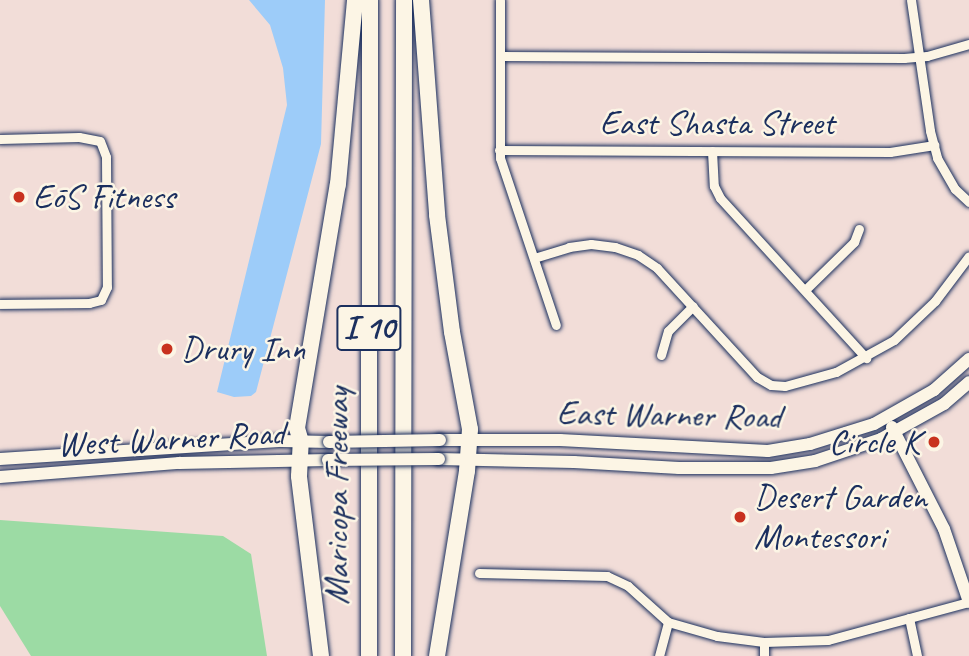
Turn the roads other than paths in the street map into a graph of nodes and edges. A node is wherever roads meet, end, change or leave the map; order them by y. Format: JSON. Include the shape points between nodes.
{"nodes":[{"id":1,"x":355,"y":0,"type":"edge"},
{"id":2,"x":370,"y":0,"type":"edge"},
{"id":3,"x":404,"y":0,"type":"edge"},
{"id":4,"x":421,"y":0,"type":"edge"},
{"id":5,"x":500,"y":0,"type":"edge"},
{"id":6,"x":911,"y":0,"type":"edge"},
{"id":7,"x":969,"y":44,"type":"edge"},
{"id":8,"x":500,"y":56,"type":"junction"},
{"id":9,"x":918,"y":57,"type":"junction"},
{"id":10,"x":0,"y":139,"type":"edge"},
{"id":11,"x":933,"y":145,"type":"junction"},
{"id":12,"x":499,"y":150,"type":"junction"},
{"id":13,"x":712,"y":152,"type":"junction"},
{"id":14,"x":969,"y":202,"type":"edge"},
{"id":15,"x":859,"y":229,"type":"dead end"},
{"id":16,"x":969,"y":256,"type":"edge"},
{"id":17,"x":534,"y":258,"type":"junction"},
{"id":18,"x":805,"y":290,"type":"junction"},
{"id":19,"x":0,"y":304,"type":"edge"},
{"id":20,"x":693,"y":306,"type":"junction"},
{"id":21,"x":556,"y":325,"type":"dead end"},
{"id":22,"x":661,"y":355,"type":"dead end"},
{"id":23,"x":866,"y":358,"type":"junction"},
{"id":24,"x":969,"y":359,"type":"edge"},
{"id":25,"x":969,"y":382,"type":"edge"},
{"id":26,"x":887,"y":418,"type":"junction"},
{"id":27,"x":895,"y":432,"type":"junction"},
{"id":28,"x":470,"y":440,"type":"junction"},
{"id":29,"x":384,"y":441,"type":"joint"},
{"id":30,"x":301,"y":442,"type":"junction"},
{"id":31,"x":751,"y":451,"type":"junction"},
{"id":32,"x":54,"y":458,"type":"junction"},
{"id":33,"x":0,"y":459,"type":"edge"},
{"id":34,"x":386,"y":459,"type":"joint"},
{"id":35,"x":300,"y":460,"type":"junction"},
{"id":36,"x":469,"y":460,"type":"junction"},
{"id":37,"x":0,"y":468,"type":"edge"},
{"id":38,"x":752,"y":469,"type":"junction"},
{"id":39,"x":0,"y":477,"type":"edge"},
{"id":40,"x":479,"y":573,"type":"dead end"},
{"id":41,"x":969,"y":602,"type":"edge"},
{"id":42,"x":909,"y":618,"type":"junction"},
{"id":43,"x":668,"y":621,"type":"junction"},
{"id":44,"x":764,"y":642,"type":"junction"},
{"id":45,"x":321,"y":656,"type":"edge"},
{"id":46,"x":369,"y":656,"type":"edge"},
{"id":47,"x":403,"y":656,"type":"edge"},
{"id":48,"x":437,"y":656,"type":"edge"},
{"id":49,"x":659,"y":656,"type":"edge"},
{"id":50,"x":764,"y":656,"type":"edge"},
{"id":51,"x":917,"y":656,"type":"edge"}],
"edges":[{"from":1,"to":30,"type":"highway","via":[[338,184],[297,428]]},
{"from":2,"to":46,"type":"highway","name":"Maricopa Freeway","number":"I 10"},
{"from":3,"to":47,"type":"highway","name":"Maricopa Freeway","number":"I 10"},
{"from":4,"to":28,"type":"highway","via":[[437,215]]},
{"from":5,"to":8,"type":"street"},
{"from":6,"to":9,"type":"street"},
{"from":7,"to":9,"type":"street"},
{"from":8,"to":9,"type":"street"},
{"from":8,"to":12,"type":"street"},
{"from":9,"to":11,"type":"street"},
{"from":10,"to":19,"type":"street","via":[[79,137],[100,141],[106,157],[107,286],[101,300],[89,303]]},
{"from":11,"to":13,"type":"street","name":"East Shasta Street","via":[[890,152]]},
{"from":11,"to":14,"type":"street","via":[[946,176]]},
{"from":12,"to":13,"type":"street","name":"East Shasta Street"},
{"from":12,"to":17,"type":"street"},
{"from":13,"to":18,"type":"street","via":[[714,186],[720,198]]},
{"from":15,"to":18,"type":"street","via":[[854,242]]},
{"from":16,"to":23,"type":"street","via":[[916,321]]},
{"from":17,"to":20,"type":"street","via":[[591,244],[615,247],[657,268]]},
{"from":17,"to":21,"type":"street"},
{"from":18,"to":23,"type":"street"},
{"from":20,"to":22,"type":"street","via":[[668,331]]},
{"from":20,"to":23,"type":"street","via":[[757,377],[771,385],[813,379]]},
{"from":24,"to":26,"type":"main road","name":"East Warner Road","via":[[934,390]]},
{"from":25,"to":27,"type":"main road","name":"East Warner Road","via":[[944,404]]},
{"from":26,"to":27,"type":"main road"},
{"from":26,"to":31,"type":"main road","name":"East Warner Road","via":[[810,444]]},
{"from":27,"to":38,"type":"main road","name":"East Warner Road","via":[[815,461]]},
{"from":27,"to":41,"type":"main road","via":[[944,529]]},
{"from":28,"to":29,"type":"main road","name":"East Warner Road","bridge":true},
{"from":28,"to":31,"type":"main road","name":"East Warner Road","via":[[560,440]]},
{"from":28,"to":36,"type":"highway"},
{"from":29,"to":30,"type":"main road","name":"West Warner Road","bridge":true},
{"from":30,"to":32,"type":"main road","name":"West Warner Road"},
{"from":30,"to":35,"type":"highway"},
{"from":31,"to":38,"type":"main road"},
{"from":32,"to":33,"type":"main road","name":"West Warner Road"},
{"from":32,"to":37,"type":"main road","via":[[48,464]]},
{"from":34,"to":35,"type":"main road","name":"West Warner Road","bridge":true},
{"from":34,"to":36,"type":"main road","name":"East Warner Road","bridge":true},
{"from":35,"to":39,"type":"main road","name":"West Warner Road","via":[[179,463]]},
{"from":35,"to":45,"type":"highway"},
{"from":36,"to":38,"type":"main road","name":"East Warner Road"},
{"from":36,"to":48,"type":"highway"},
{"from":40,"to":43,"type":"street","via":[[607,576],[628,586]]},
{"from":41,"to":42,"type":"street"},
{"from":42,"to":44,"type":"street","via":[[828,639]]},
{"from":42,"to":51,"type":"street"},
{"from":43,"to":44,"type":"street","via":[[717,636]]},
{"from":43,"to":49,"type":"street"},
{"from":44,"to":50,"type":"street"}]}
